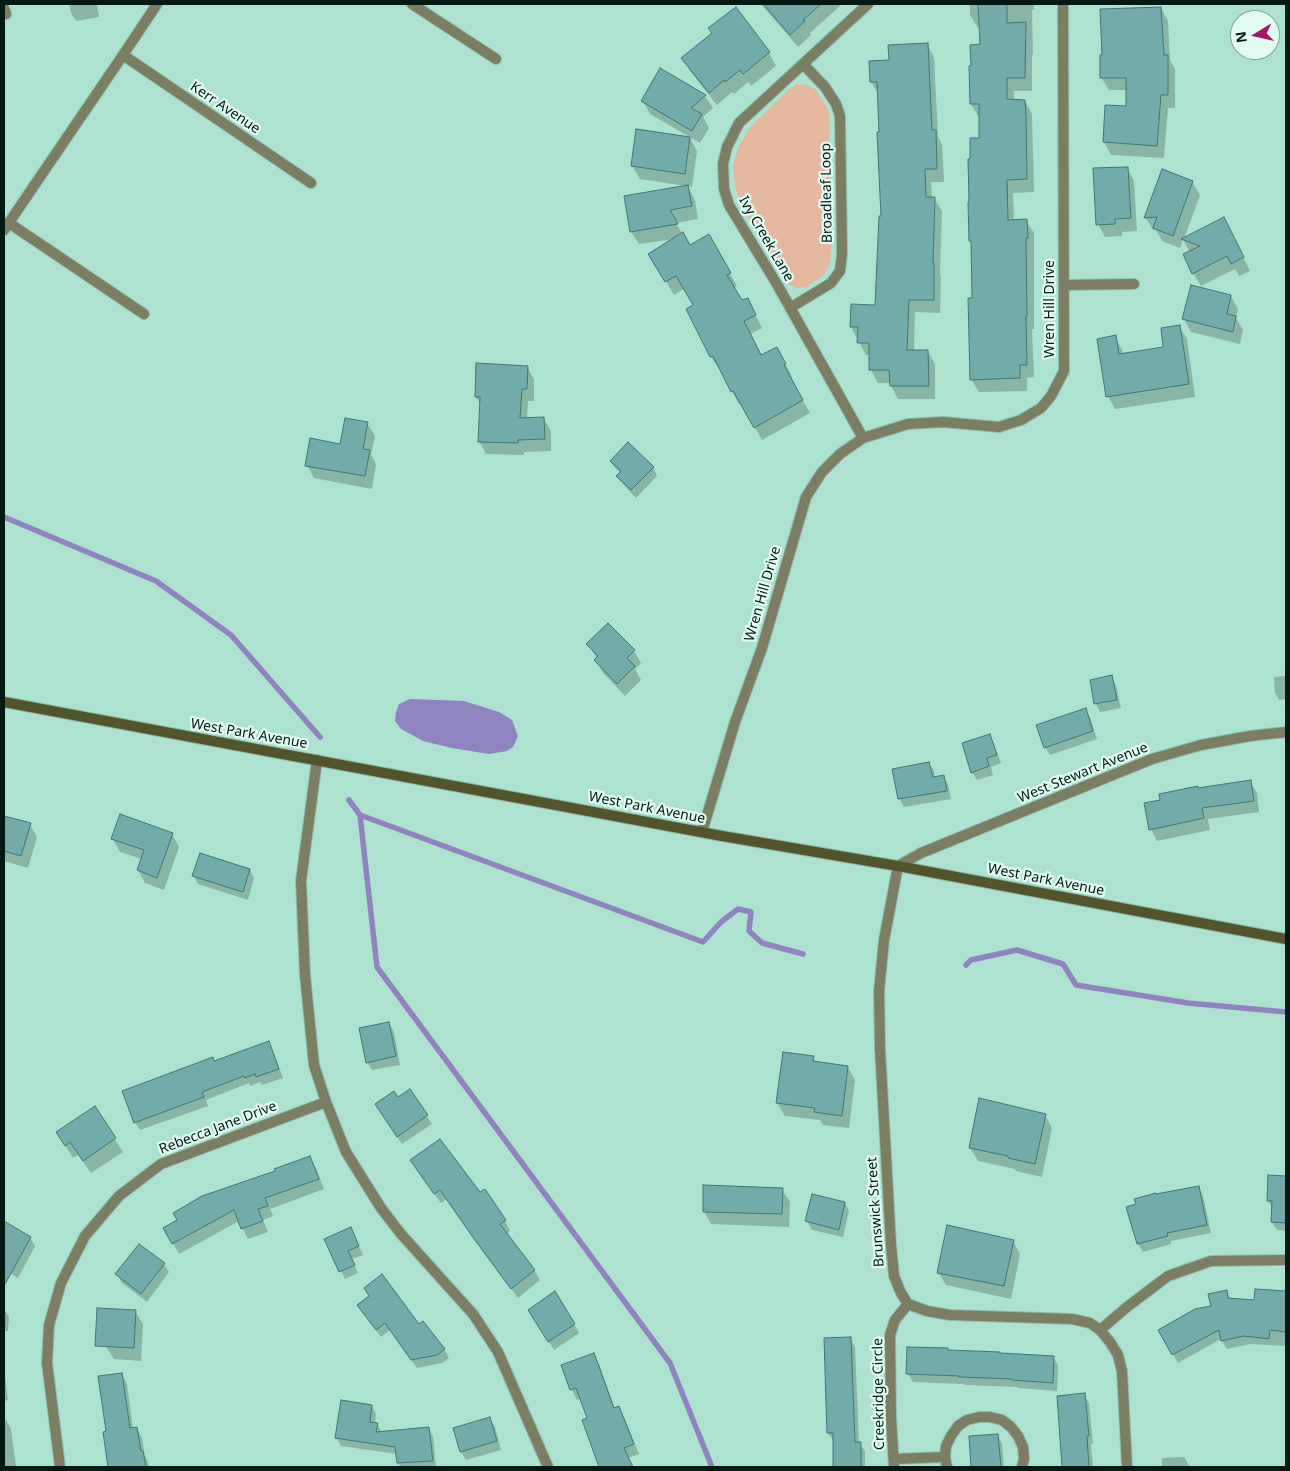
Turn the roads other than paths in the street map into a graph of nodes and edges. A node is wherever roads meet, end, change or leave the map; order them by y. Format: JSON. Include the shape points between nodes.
{"nodes":[{"id":1,"x":157,"y":4,"type":"edge"},
{"id":2,"x":412,"y":4,"type":"edge"},
{"id":3,"x":868,"y":4,"type":"edge"},
{"id":4,"x":1063,"y":4,"type":"edge"},
{"id":5,"x":123,"y":56,"type":"junction"},
{"id":6,"x":496,"y":59,"type":"dead end"},
{"id":7,"x":803,"y":64,"type":"junction"},
{"id":8,"x":311,"y":183,"type":"dead end"},
{"id":9,"x":7,"y":227,"type":"edge"},
{"id":10,"x":1134,"y":284,"type":"dead end"},
{"id":11,"x":1064,"y":285,"type":"junction"},
{"id":12,"x":790,"y":308,"type":"junction"},
{"id":13,"x":144,"y":314,"type":"dead end"},
{"id":14,"x":863,"y":438,"type":"junction"},
{"id":15,"x":4,"y":702,"type":"edge"},
{"id":16,"x":1286,"y":732,"type":"edge"},
{"id":17,"x":317,"y":760,"type":"junction"},
{"id":18,"x":702,"y":832,"type":"junction"},
{"id":19,"x":898,"y":866,"type":"junction"},
{"id":20,"x":1286,"y":939,"type":"edge"},
{"id":21,"x":326,"y":1102,"type":"junction"},
{"id":22,"x":1286,"y":1260,"type":"edge"},
{"id":23,"x":908,"y":1304,"type":"junction"},
{"id":24,"x":1100,"y":1330,"type":"junction"},
{"id":25,"x":945,"y":1457,"type":"junction"},
{"id":26,"x":894,"y":1463,"type":"edge"},
{"id":27,"x":60,"y":1467,"type":"edge"},
{"id":28,"x":548,"y":1467,"type":"edge"},
{"id":29,"x":947,"y":1467,"type":"edge"},
{"id":30,"x":1022,"y":1467,"type":"edge"},
{"id":31,"x":1127,"y":1467,"type":"edge"}],
"edges":[{"from":1,"to":5,"type":"street"},
{"from":2,"to":6,"type":"street"},
{"from":3,"to":7,"type":"street","name":"Ivy Creek Lane"},
{"from":4,"to":11,"type":"street","name":"Wren Hill Drive"},
{"from":5,"to":8,"type":"street","name":"Kerr Avenue"},
{"from":5,"to":9,"type":"street"},
{"from":7,"to":12,"type":"street","name":"Broadleaf Loop","via":[[829,93],[840,116],[842,254],[840,270],[831,283]]},
{"from":7,"to":12,"type":"street","name":"Ivy Creek Lane","via":[[739,124],[727,147],[723,164],[724,189],[729,204]]},
{"from":9,"to":13,"type":"street"},
{"from":10,"to":11,"type":"street"},
{"from":11,"to":14,"type":"street","name":"Wren Hill Drive","via":[[1064,370],[1041,408],[1021,420],[999,427],[943,422],[908,424]]},
{"from":12,"to":14,"type":"street","name":"Ivy Creek Lane"},
{"from":14,"to":18,"type":"street","name":"Wren Hill Drive","via":[[822,472],[806,497],[762,648],[735,722]]},
{"from":15,"to":17,"type":"main road","name":"West Park Avenue"},
{"from":16,"to":19,"type":"street","name":"West Stewart Avenue","via":[[1201,745],[1152,759],[921,853]]},
{"from":17,"to":18,"type":"main road","name":"West Park Avenue"},
{"from":17,"to":21,"type":"street","via":[[301,881],[305,975],[314,1065]]},
{"from":18,"to":19,"type":"main road","name":"West Park Avenue"},
{"from":19,"to":20,"type":"main road","name":"West Park Avenue"},
{"from":19,"to":23,"type":"street","name":"Brunswick Street","via":[[884,940],[879,992],[880,1049],[892,1263],[894,1276]]},
{"from":21,"to":27,"type":"street","name":"Rebecca Jane Drive","via":[[161,1164],[119,1196],[85,1236],[61,1283],[49,1325],[47,1363]]},
{"from":21,"to":28,"type":"street","via":[[346,1152],[381,1208],[473,1314],[498,1352]]},
{"from":22,"to":24,"type":"street","via":[[1211,1261],[1168,1276]]},
{"from":23,"to":24,"type":"street","via":[[950,1315],[1072,1319],[1090,1323]]},
{"from":23,"to":26,"type":"street","name":"Creekridge Circle","via":[[895,1320],[890,1335]]},
{"from":24,"to":31,"type":"street","via":[[1118,1355],[1122,1372]]},
{"from":25,"to":26,"type":"street","name":"Creekridge Circle"},
{"from":25,"to":29,"type":"street"},
{"from":25,"to":30,"type":"street","via":[[950,1436],[958,1426],[973,1418],[990,1417],[1002,1420],[1018,1436],[1023,1447]]}]}
